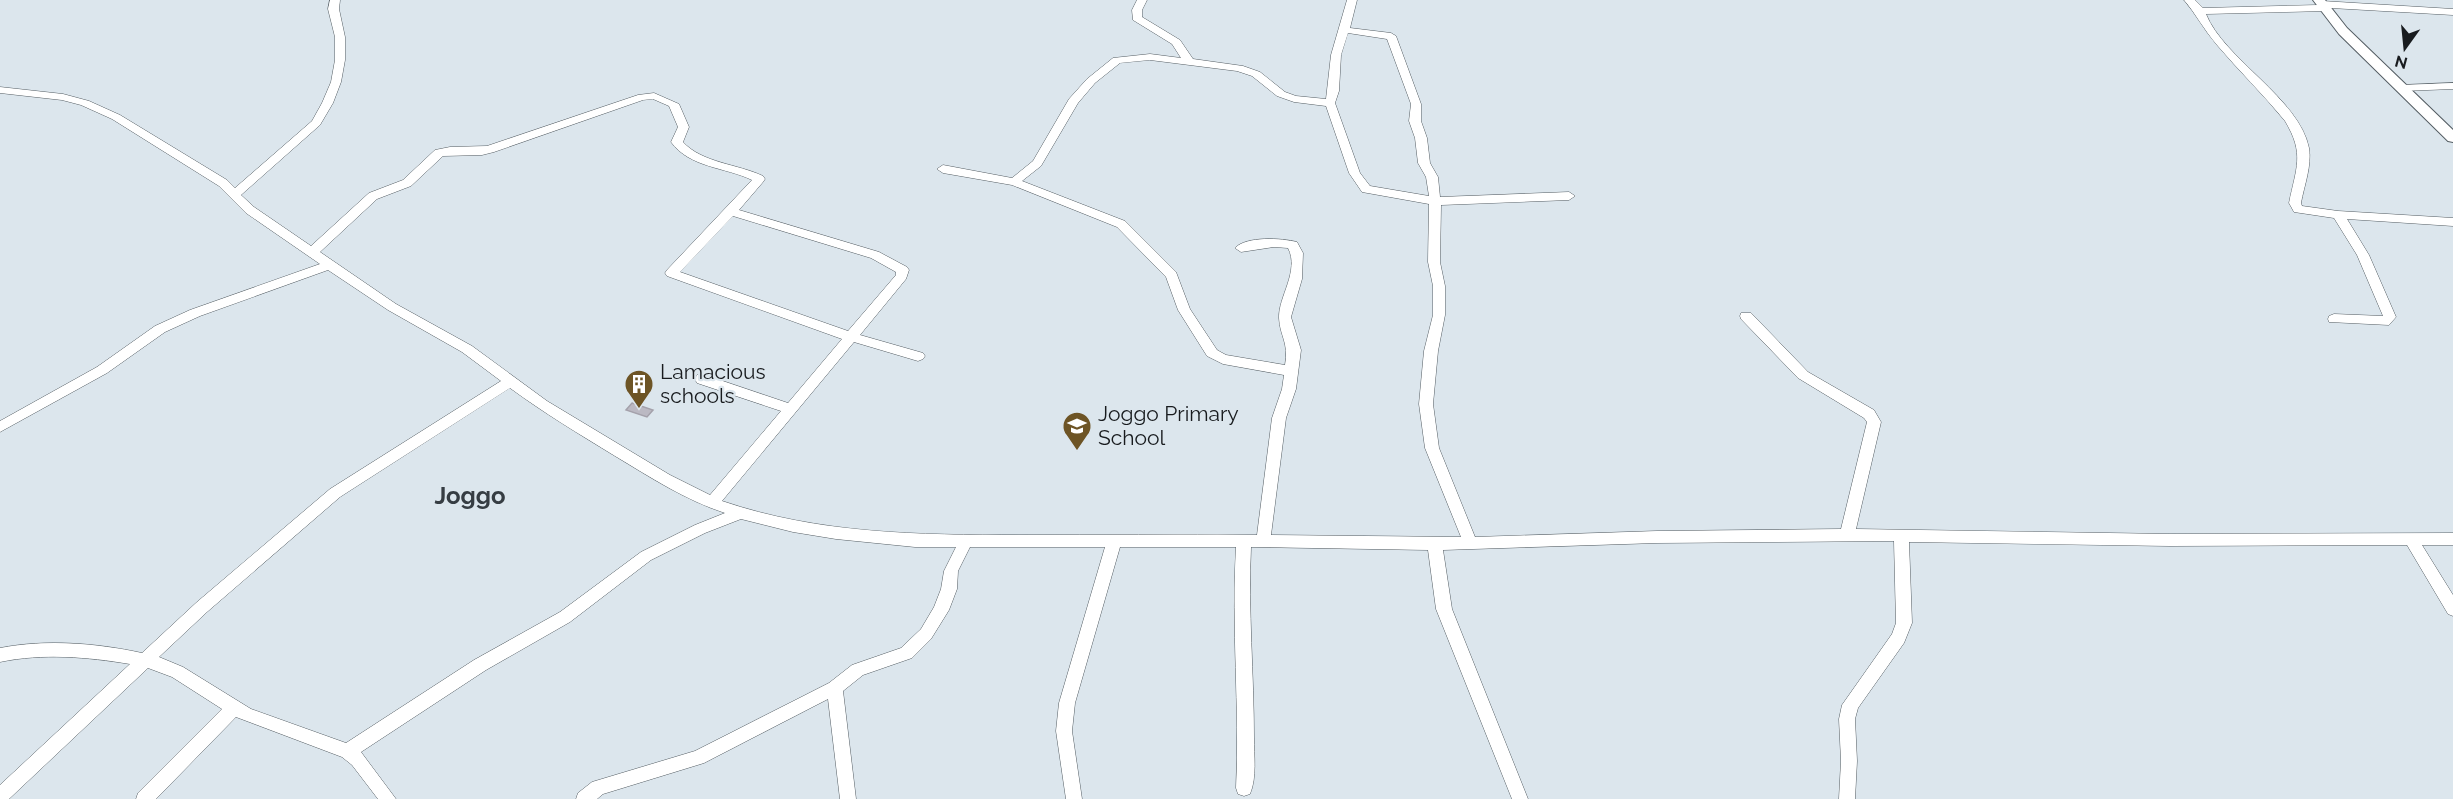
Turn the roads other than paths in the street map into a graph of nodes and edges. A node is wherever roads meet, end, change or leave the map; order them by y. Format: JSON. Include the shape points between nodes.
{"nodes":[{"id":1,"x":335,"y":0,"type":"edge"},
{"id":2,"x":1142,"y":0,"type":"edge"},
{"id":3,"x":1352,"y":0,"type":"edge"},
{"id":4,"x":2189,"y":0,"type":"edge"},
{"id":5,"x":2322,"y":4,"type":"edge"},
{"id":6,"x":2200,"y":11,"type":"junction"},
{"id":7,"x":2453,"y":12,"type":"edge"},
{"id":8,"x":1345,"y":30,"type":"junction"},
{"id":9,"x":1188,"y":60,"type":"junction"},
{"id":10,"x":2453,"y":86,"type":"edge"},
{"id":11,"x":2402,"y":88,"type":"junction"},
{"id":12,"x":0,"y":90,"type":"edge"},
{"id":13,"x":1330,"y":103,"type":"junction"},
{"id":14,"x":2453,"y":138,"type":"edge"},
{"id":15,"x":942,"y":169,"type":"dead end"},
{"id":16,"x":1014,"y":182,"type":"junction"},
{"id":17,"x":235,"y":194,"type":"junction"},
{"id":18,"x":1569,"y":196,"type":"dead end"},
{"id":19,"x":1435,"y":201,"type":"junction"},
{"id":20,"x":731,"y":211,"type":"junction"},
{"id":21,"x":2338,"y":215,"type":"junction"},
{"id":22,"x":2453,"y":222,"type":"edge"},
{"id":23,"x":1241,"y":248,"type":"dead end"},
{"id":24,"x":312,"y":252,"type":"junction"},
{"id":25,"x":329,"y":264,"type":"junction"},
{"id":26,"x":1746,"y":316,"type":"dead end"},
{"id":27,"x":2334,"y":319,"type":"dead end"},
{"id":28,"x":851,"y":337,"type":"junction"},
{"id":29,"x":918,"y":356,"type":"dead end"},
{"id":30,"x":1291,"y":372,"type":"junction"},
{"id":31,"x":702,"y":380,"type":"dead end"},
{"id":32,"x":510,"y":382,"type":"junction"},
{"id":33,"x":789,"y":409,"type":"junction"},
{"id":34,"x":0,"y":427,"type":"edge"},
{"id":35,"x":712,"y":503,"type":"junction"},
{"id":36,"x":741,"y":513,"type":"junction"},
{"id":37,"x":1847,"y":535,"type":"junction"},
{"id":38,"x":1901,"y":535,"type":"junction"},
{"id":39,"x":2410,"y":538,"type":"junction"},
{"id":40,"x":2453,"y":539,"type":"edge"},
{"id":41,"x":966,"y":541,"type":"junction"},
{"id":42,"x":1114,"y":541,"type":"junction"},
{"id":43,"x":1244,"y":542,"type":"junction"},
{"id":44,"x":1263,"y":542,"type":"junction"},
{"id":45,"x":1435,"y":544,"type":"junction"},
{"id":46,"x":1471,"y":544,"type":"junction"},
{"id":47,"x":2453,"y":609,"type":"edge"},
{"id":48,"x":0,"y":655,"type":"edge"},
{"id":49,"x":146,"y":659,"type":"junction"},
{"id":50,"x":835,"y":688,"type":"junction"},
{"id":51,"x":234,"y":708,"type":"junction"},
{"id":52,"x":348,"y":751,"type":"junction"},
{"id":53,"x":1244,"y":788,"type":"dead end"},
{"id":54,"x":0,"y":796,"type":"edge"},
{"id":55,"x":144,"y":799,"type":"edge"},
{"id":56,"x":388,"y":799,"type":"edge"},
{"id":57,"x":584,"y":799,"type":"edge"},
{"id":58,"x":848,"y":799,"type":"edge"},
{"id":59,"x":1074,"y":799,"type":"edge"},
{"id":60,"x":1520,"y":799,"type":"edge"},
{"id":61,"x":1847,"y":799,"type":"edge"}],
"edges":[{"from":1,"to":17,"type":"street","via":[[333,12],[340,35],[341,64],[323,112],[316,123]]},
{"from":2,"to":9,"type":"street","via":[[1137,18],[1176,42]]},
{"from":3,"to":8,"type":"street"},
{"from":4,"to":6,"type":"street"},
{"from":5,"to":6,"type":"street"},
{"from":5,"to":7,"type":"street"},
{"from":5,"to":11,"type":"street","via":[[2343,31]]},
{"from":6,"to":21,"type":"street","via":[[2227,51],[2295,128],[2303,147],[2296,206]]},
{"from":8,"to":13,"type":"street","via":[[1336,55]]},
{"from":8,"to":19,"type":"street","via":[[1391,36],[1416,104],[1415,121]]},
{"from":9,"to":13,"type":"street","via":[[1239,68],[1256,74],[1294,99]]},
{"from":9,"to":16,"type":"street","via":[[1117,60],[1073,101],[1037,163]]},
{"from":10,"to":11,"type":"street"},
{"from":11,"to":14,"type":"street"},
{"from":12,"to":17,"type":"street","via":[[85,103],[159,141]]},
{"from":13,"to":19,"type":"street","via":[[1360,185]]},
{"from":15,"to":16,"type":"street"},
{"from":16,"to":30,"type":"street","via":[[1121,224],[1134,235],[1172,275],[1184,310],[1212,353],[1223,359]]},
{"from":17,"to":24,"type":"street","via":[[250,210]]},
{"from":18,"to":19,"type":"street"},
{"from":19,"to":46,"type":"street","via":[[1434,262],[1439,315],[1426,404],[1432,448]]},
{"from":20,"to":24,"type":"street","via":[[759,179],[680,147],[677,142],[684,128],[674,104],[654,96],[490,149],[439,153],[406,183],[373,196]]},
{"from":20,"to":28,"type":"street","via":[[875,255],[903,270]]},
{"from":20,"to":28,"type":"street","via":[[671,273]]},
{"from":21,"to":22,"type":"street"},
{"from":21,"to":27,"type":"street","via":[[2363,255],[2390,317],[2384,322]]},
{"from":23,"to":30,"type":"street","via":[[1287,243],[1297,253],[1296,279],[1285,317],[1294,350]]},
{"from":24,"to":25,"type":"street"},
{"from":25,"to":32,"type":"street","via":[[392,308],[467,349]]},
{"from":25,"to":34,"type":"street","via":[[160,329],[102,370]]},
{"from":26,"to":37,"type":"street","via":[[1803,375],[1869,414],[1874,422]]},
{"from":28,"to":29,"type":"street"},
{"from":28,"to":33,"type":"street"},
{"from":30,"to":44,"type":"street","via":[[1279,418]]},
{"from":31,"to":33,"type":"street"},
{"from":32,"to":35,"type":"street","via":[[603,443]]},
{"from":32,"to":49,"type":"street","via":[[334,493]]},
{"from":33,"to":35,"type":"street"},
{"from":35,"to":36,"type":"street"},
{"from":36,"to":41,"type":"street","via":[[836,533],[915,541]]},
{"from":36,"to":52,"type":"street","via":[[646,556],[565,617],[480,665]]},
{"from":37,"to":38,"type":"street"},
{"from":37,"to":46,"type":"street"},
{"from":38,"to":39,"type":"street","via":[[2170,540]]},
{"from":38,"to":61,"type":"street","via":[[1905,623],[1851,705],[1846,719]]},
{"from":39,"to":40,"type":"street"},
{"from":39,"to":47,"type":"street"},
{"from":41,"to":42,"type":"street"},
{"from":41,"to":50,"type":"street","via":[[951,570],[941,610],[926,634],[906,653],[858,670]]},
{"from":42,"to":43,"type":"street"},
{"from":42,"to":59,"type":"street","via":[[1067,703],[1064,731]]},
{"from":43,"to":44,"type":"street"},
{"from":43,"to":53,"type":"street"},
{"from":44,"to":45,"type":"street"},
{"from":45,"to":46,"type":"street"},
{"from":45,"to":60,"type":"street","via":[[1444,609]]},
{"from":48,"to":49,"type":"street","via":[[52,650]]},
{"from":49,"to":51,"type":"street","via":[[194,681]]},
{"from":49,"to":54,"type":"street"},
{"from":50,"to":57,"type":"street","via":[[698,758],[598,788]]},
{"from":50,"to":58,"type":"street"},
{"from":51,"to":52,"type":"street"},
{"from":51,"to":55,"type":"street"},
{"from":52,"to":56,"type":"street"}]}
